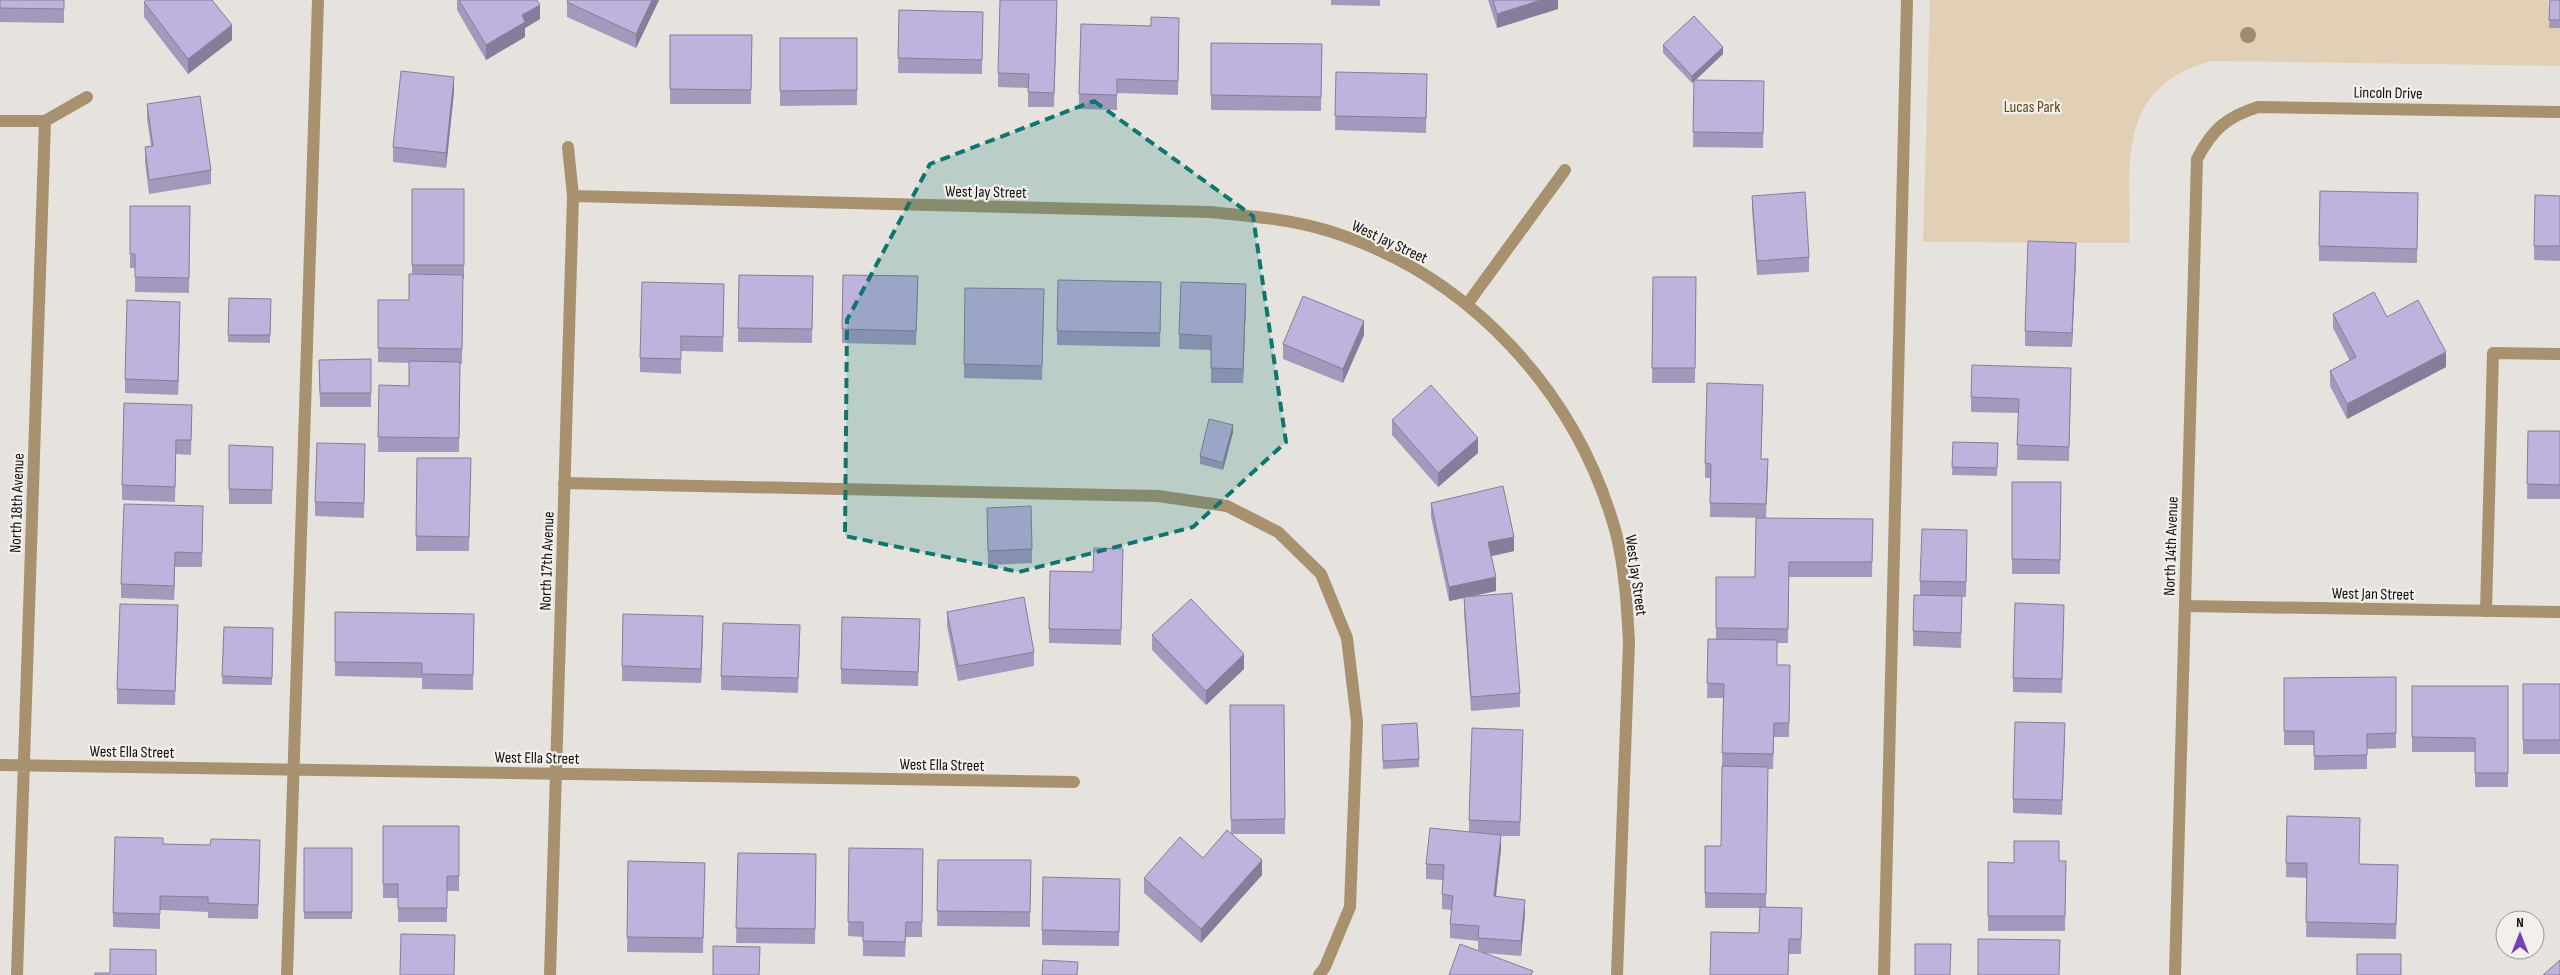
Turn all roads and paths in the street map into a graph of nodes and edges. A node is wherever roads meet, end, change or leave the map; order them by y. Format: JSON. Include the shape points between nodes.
{"nodes":[{"id":1,"x":318,"y":0,"type":"edge"},
{"id":2,"x":1907,"y":0,"type":"edge"},
{"id":3,"x":87,"y":97,"type":"dead end"},
{"id":4,"x":2560,"y":112,"type":"edge"},
{"id":5,"x":0,"y":121,"type":"edge"},
{"id":6,"x":45,"y":121,"type":"junction"},
{"id":7,"x":2221,"y":125,"type":"joint"},
{"id":8,"x":568,"y":147,"type":"dead end"},
{"id":9,"x":1565,"y":170,"type":"dead end"},
{"id":10,"x":573,"y":196,"type":"junction"},
{"id":11,"x":1468,"y":303,"type":"junction"},
{"id":12,"x":2560,"y":354,"type":"edge"},
{"id":13,"x":564,"y":484,"type":"junction"},
{"id":14,"x":2185,"y":606,"type":"junction"},
{"id":15,"x":2486,"y":611,"type":"junction"},
{"id":16,"x":2560,"y":612,"type":"edge"},
{"id":17,"x":0,"y":765,"type":"edge"},
{"id":18,"x":24,"y":766,"type":"junction"},
{"id":19,"x":295,"y":770,"type":"junction"},
{"id":20,"x":556,"y":774,"type":"junction"},
{"id":21,"x":1074,"y":782,"type":"dead end"},
{"id":22,"x":17,"y":975,"type":"edge"},
{"id":23,"x":288,"y":975,"type":"edge"},
{"id":24,"x":550,"y":975,"type":"edge"},
{"id":25,"x":1319,"y":975,"type":"edge"},
{"id":26,"x":1617,"y":975,"type":"edge"},
{"id":27,"x":1884,"y":975,"type":"edge"},
{"id":28,"x":2175,"y":975,"type":"edge"}],
"edges":[{"from":1,"to":19,"type":"street"},
{"from":2,"to":27,"type":"street"},
{"from":3,"to":6,"type":"street"},
{"from":4,"to":7,"type":"street","name":"Lincoln Drive","via":[[2258,107],[2237,114]]},
{"from":5,"to":6,"type":"street"},
{"from":6,"to":18,"type":"street","name":"North 18th Avenue"},
{"from":7,"to":14,"type":"street","name":"North 14th Avenue","via":[[2206,141],[2196,159]]},
{"from":8,"to":10,"type":"street","name":"North 17th Avenue"},
{"from":9,"to":11,"type":"street"},
{"from":10,"to":11,"type":"street","name":"West Jay Street","via":[[1210,212],[1276,218],[1329,231],[1380,251]]},
{"from":10,"to":13,"type":"street","name":"North 17th Avenue"},
{"from":11,"to":26,"type":"street","name":"West Jay Street","via":[[1512,345],[1547,387],[1576,433],[1599,482],[1616,534],[1626,588],[1629,642]]},
{"from":12,"to":15,"type":"street","via":[[2493,353]]},
{"from":13,"to":20,"type":"street","name":"North 17th Avenue"},
{"from":13,"to":25,"type":"street","via":[[1158,496],[1227,506],[1278,532],[1321,574],[1347,638],[1357,722],[1350,907]]},
{"from":14,"to":15,"type":"street","name":"West Jan Street"},
{"from":14,"to":28,"type":"street","name":"North 14th Avenue"},
{"from":15,"to":16,"type":"street","name":"West Jan Street"},
{"from":17,"to":18,"type":"street","name":"West Ella Street"},
{"from":18,"to":19,"type":"street","name":"West Ella Street"},
{"from":18,"to":22,"type":"street","name":"North 18th Avenue"},
{"from":19,"to":20,"type":"street","name":"West Ella Street"},
{"from":19,"to":23,"type":"street"},
{"from":20,"to":21,"type":"street","name":"West Ella Street"},
{"from":20,"to":24,"type":"street","name":"North 17th Avenue"}]}
